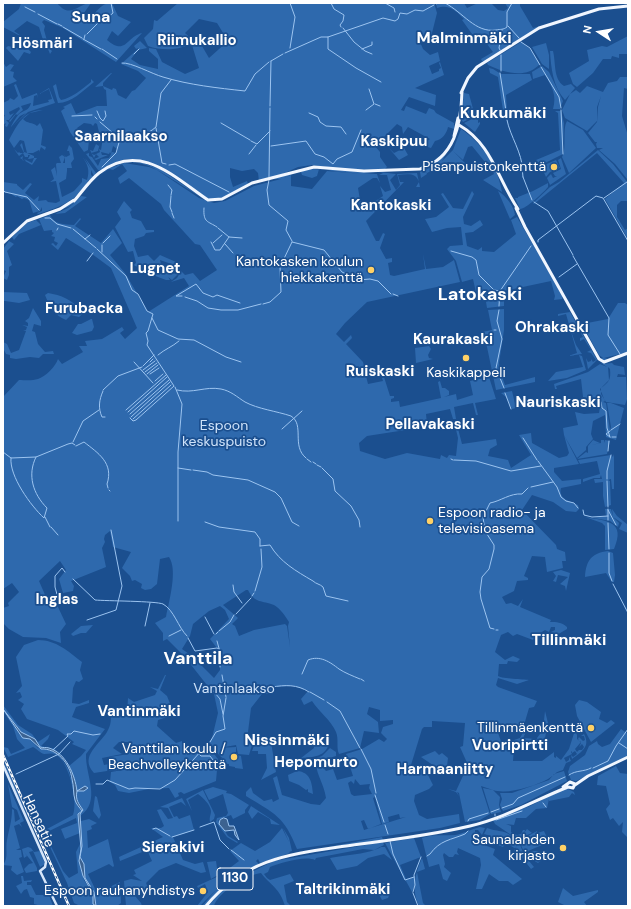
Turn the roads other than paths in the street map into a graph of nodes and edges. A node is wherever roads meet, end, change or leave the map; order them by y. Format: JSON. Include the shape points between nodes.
{"nodes":[{"id":1,"x":628,"y":6,"type":"edge"},
{"id":2,"x":462,"y":92,"type":"junction"},
{"id":3,"x":459,"y":123,"type":"junction"},
{"id":4,"x":423,"y":168,"type":"junction"},
{"id":5,"x":3,"y":244,"type":"edge"},
{"id":6,"x":628,"y":354,"type":"edge"},
{"id":7,"x":628,"y":757,"type":"edge"},
{"id":8,"x":3,"y":765,"type":"edge"},
{"id":9,"x":56,"y":905,"type":"edge"},
{"id":10,"x":206,"y":906,"type":"edge"}],
"edges":[{"from":1,"to":2,"type":"main road","via":[[607,7],[539,28],[472,72]]},
{"from":2,"to":3,"type":"main road"},
{"from":2,"to":4,"type":"main road","via":[[452,142],[438,159]]},
{"from":3,"to":4,"type":"main road","via":[[454,142],[445,154]]},
{"from":3,"to":6,"type":"main road","via":[[488,150],[527,229],[599,359],[604,362]]},
{"from":4,"to":5,"type":"main road","via":[[378,172],[314,167],[252,183],[213,201],[154,164],[130,160],[114,164],[99,174],[74,201],[20,225]]},
{"from":7,"to":10,"type":"main road","number":"1130","via":[[552,794],[480,823],[453,830],[286,855],[251,869],[234,880]]},
{"from":8,"to":9,"type":"main road","name":"Hansatie","via":[[46,862],[40,871]]}]}
